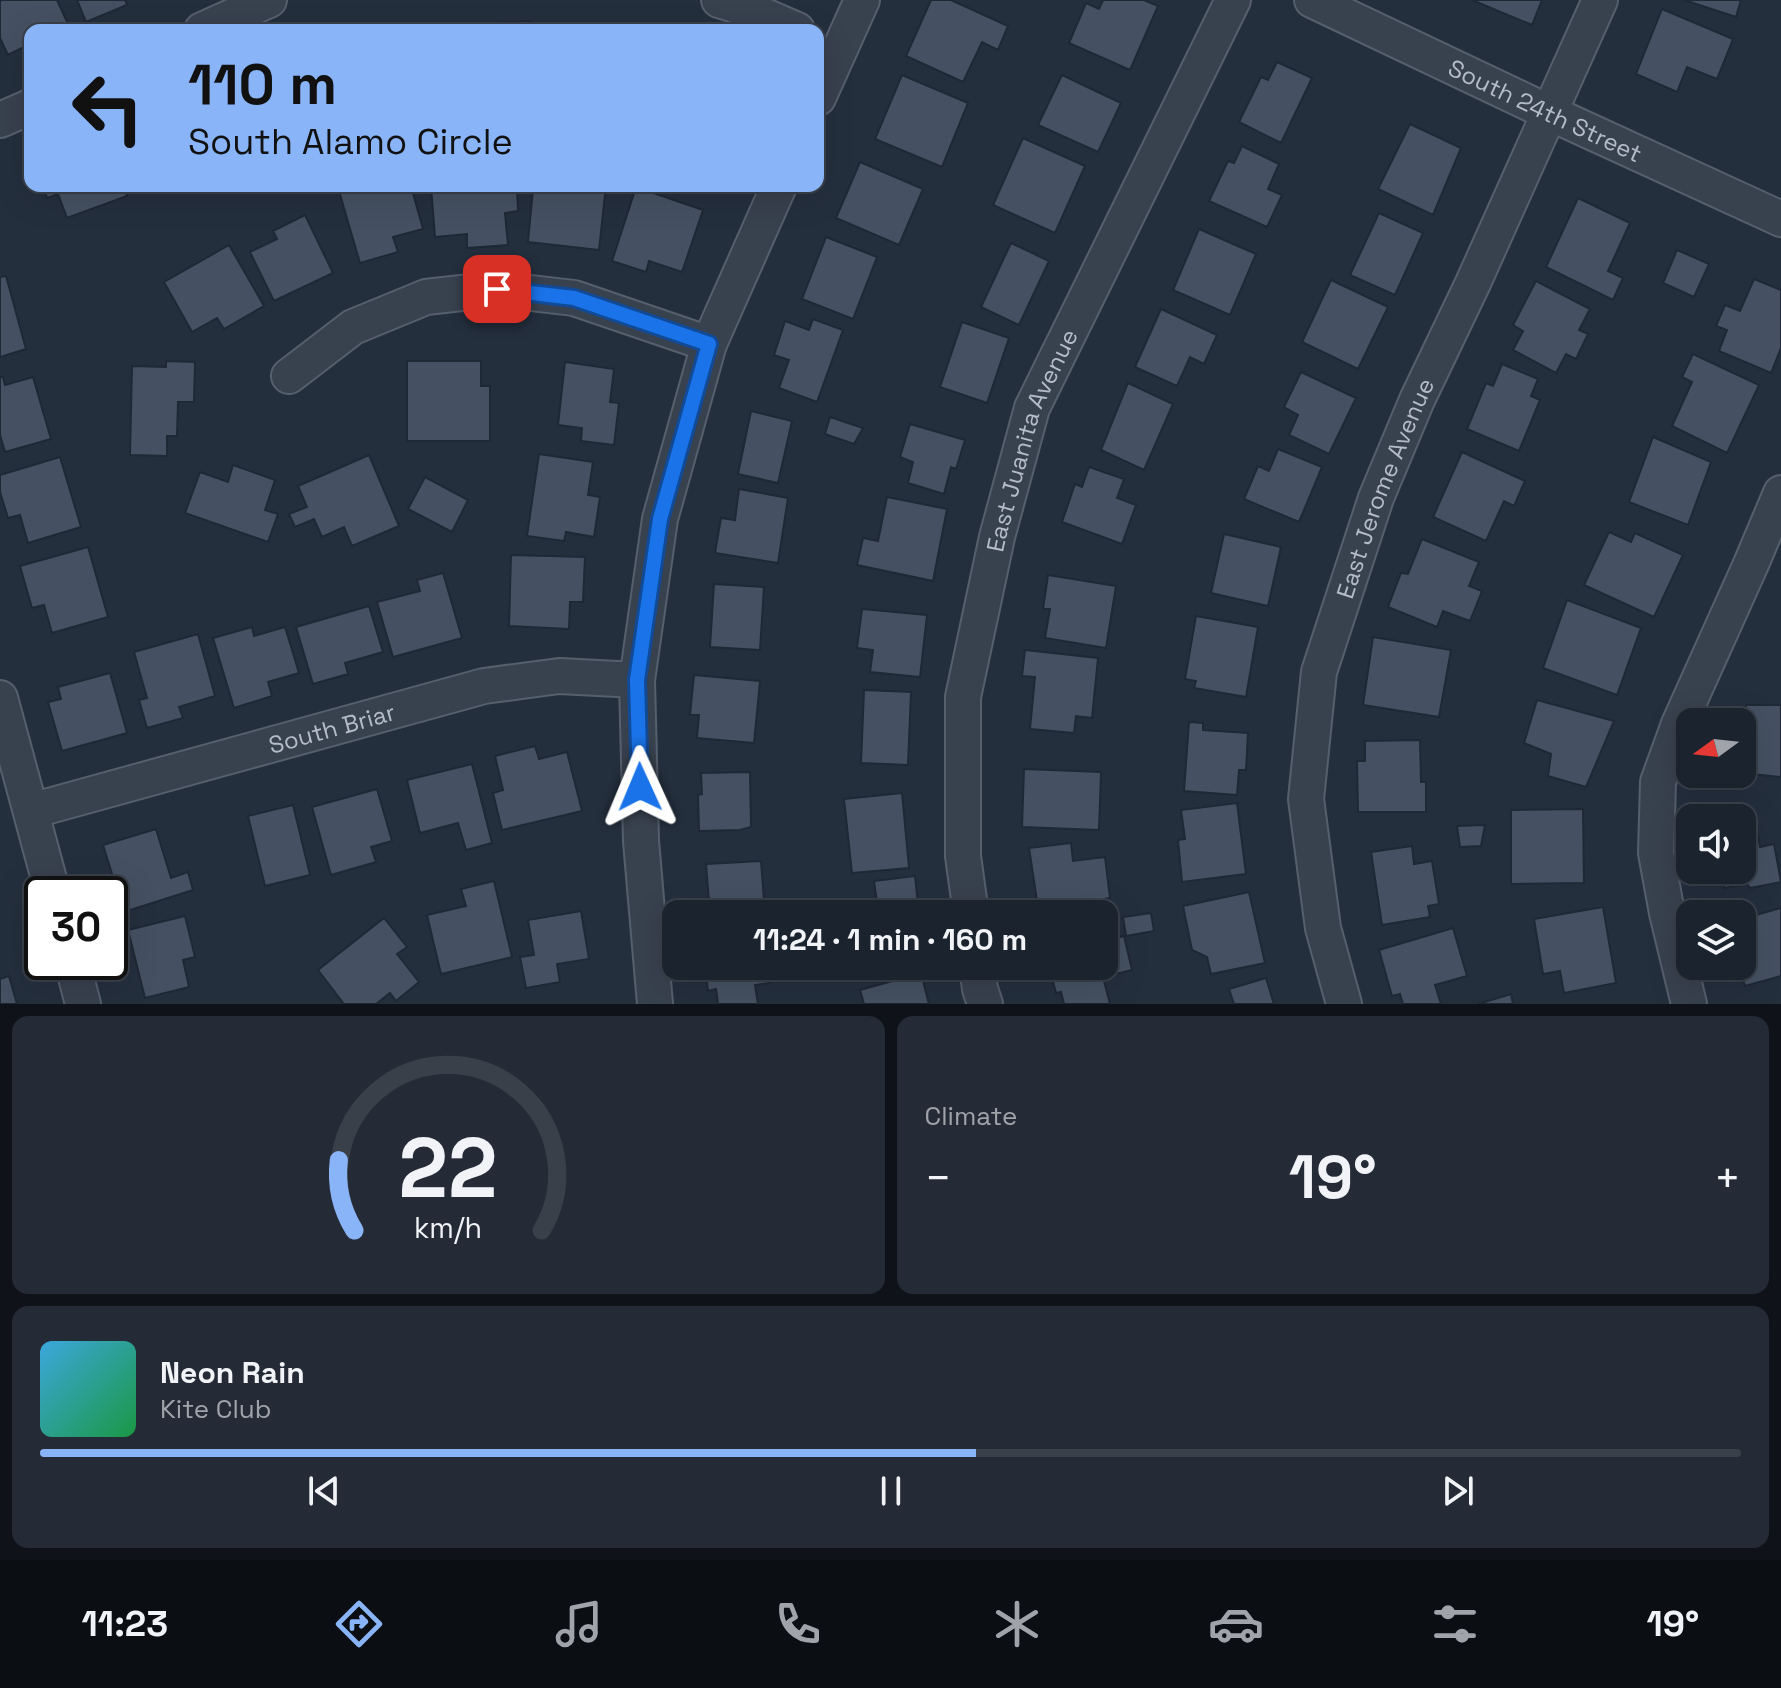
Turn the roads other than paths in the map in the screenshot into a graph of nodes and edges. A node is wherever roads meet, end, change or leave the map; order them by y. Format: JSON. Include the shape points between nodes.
{"nodes":[{"id":1,"x":269,"y":0,"type":"edge"},
{"id":2,"x":719,"y":0,"type":"edge"},
{"id":3,"x":862,"y":0,"type":"edge"},
{"id":4,"x":1233,"y":0,"type":"edge"},
{"id":5,"x":1312,"y":0,"type":"edge"},
{"id":6,"x":1600,"y":0,"type":"edge"},
{"id":7,"x":215,"y":24,"type":"edge"},
{"id":8,"x":783,"y":24,"type":"edge"},
{"id":9,"x":829,"y":44,"type":"edge"},
{"id":10,"x":824,"y":69,"type":"edge"},
{"id":11,"x":24,"y":110,"type":"edge"},
{"id":12,"x":1550,"y":113,"type":"junction"},
{"id":13,"x":0,"y":120,"type":"edge"},
{"id":14,"x":776,"y":192,"type":"edge"},
{"id":15,"x":1781,"y":219,"type":"edge"},
{"id":16,"x":709,"y":344,"type":"junction"},
{"id":17,"x":289,"y":376,"type":"dead end"},
{"id":18,"x":1781,"y":493,"type":"edge"},
{"id":19,"x":637,"y":680,"type":"junction"},
{"id":20,"x":0,"y":698,"type":"edge"},
{"id":21,"x":31,"y":811,"type":"junction"},
{"id":22,"x":48,"y":876,"type":"edge"},
{"id":23,"x":969,"y":900,"type":"edge"},
{"id":24,"x":77,"y":980,"type":"edge"},
{"id":25,"x":980,"y":980,"type":"edge"},
{"id":26,"x":83,"y":1004,"type":"edge"},
{"id":27,"x":655,"y":1004,"type":"edge"},
{"id":28,"x":985,"y":1004,"type":"edge"},
{"id":29,"x":1344,"y":1004,"type":"edge"},
{"id":30,"x":1689,"y":1004,"type":"edge"}],
"edges":[{"from":1,"to":7,"type":"street"},
{"from":2,"to":8,"type":"street"},
{"from":3,"to":9,"type":"street"},
{"from":4,"to":23,"type":"street","name":"East Juanita Avenue","via":[[1032,408],[997,537],[963,697],[963,856]]},
{"from":5,"to":12,"type":"street","name":"South 24th Street"},
{"from":6,"to":12,"type":"street","name":"East Jerome Avenue"},
{"from":9,"to":10,"type":"street"},
{"from":11,"to":13,"type":"street"},
{"from":12,"to":15,"type":"street","name":"South 24th Street"},
{"from":12,"to":29,"type":"street","name":"East Jerome Avenue","via":[[1376,498],[1319,672],[1306,799],[1323,928]]},
{"from":14,"to":16,"type":"street"},
{"from":16,"to":17,"type":"street","via":[[574,298],[497,289],[426,297],[353,327]]},
{"from":16,"to":19,"type":"street","via":[[660,519]]},
{"from":18,"to":30,"type":"street","via":[[1658,782],[1656,853]]},
{"from":19,"to":21,"type":"street","name":"South Briar","via":[[559,676],[484,686]]},
{"from":19,"to":27,"type":"street","via":[[641,841]]},
{"from":20,"to":21,"type":"street"},
{"from":21,"to":22,"type":"street"},
{"from":24,"to":26,"type":"street"},
{"from":25,"to":28,"type":"street"}]}
